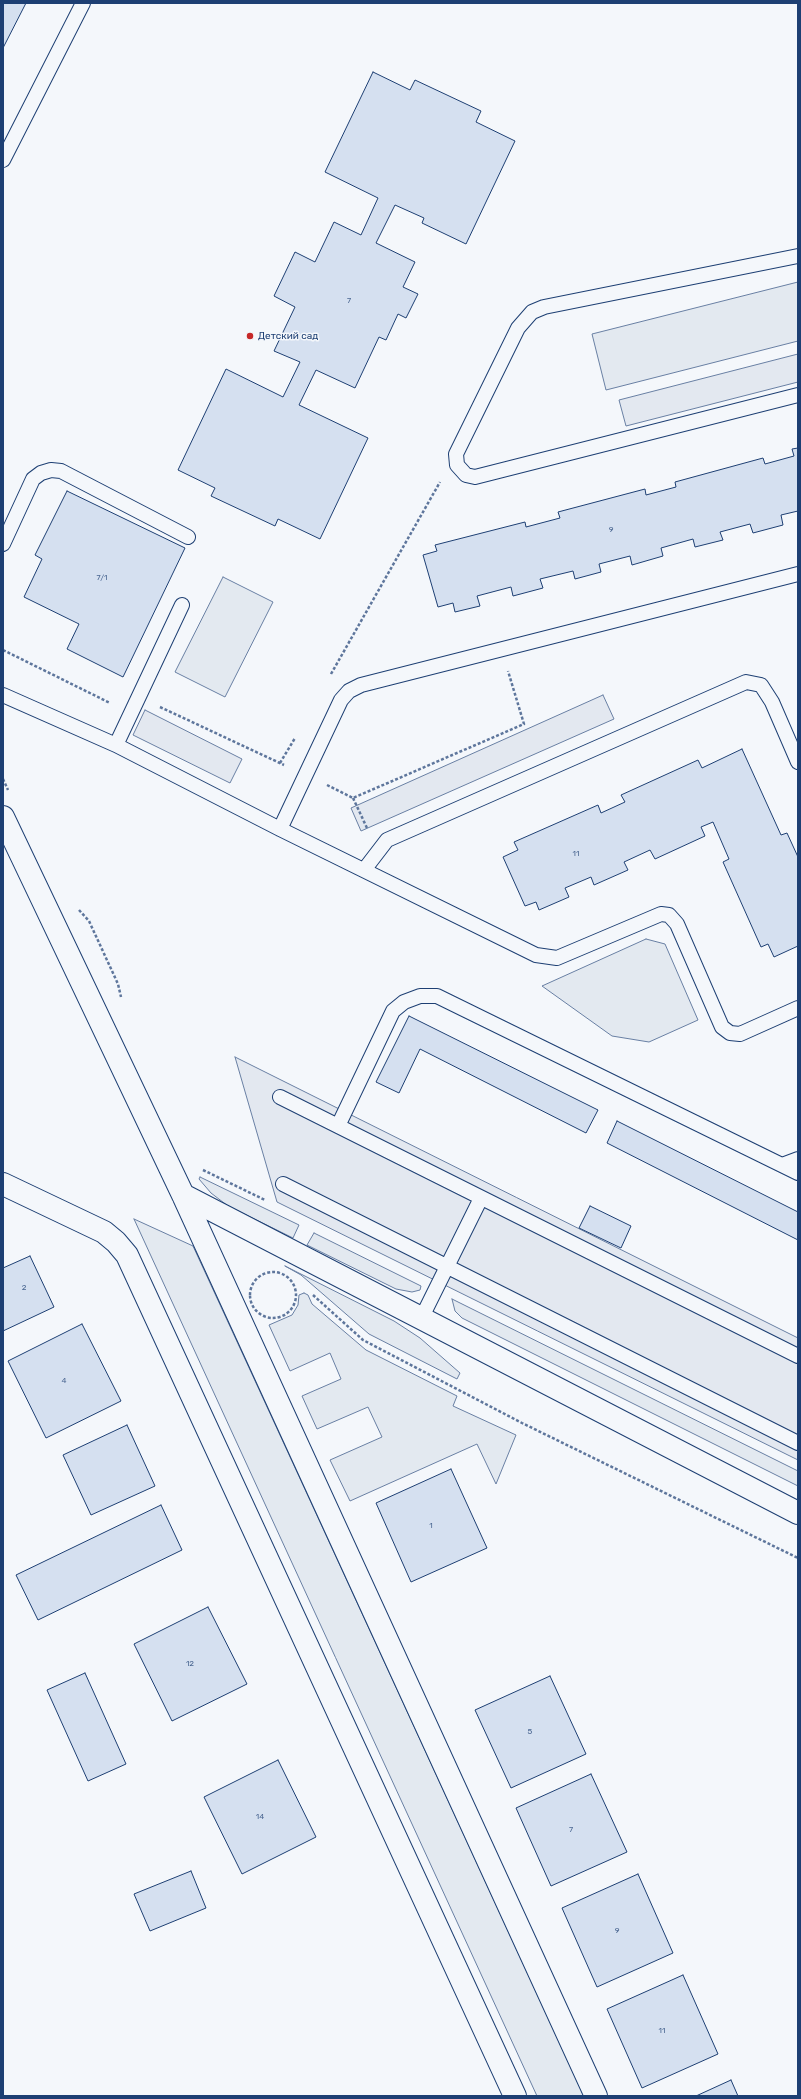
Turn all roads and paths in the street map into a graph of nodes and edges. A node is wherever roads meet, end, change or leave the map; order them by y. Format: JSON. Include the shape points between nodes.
{"nodes":[{"id":1,"x":83,"y":3,"type":"edge"},
{"id":2,"x":3,"y":160,"type":"edge"},
{"id":3,"x":798,"y":256,"type":"edge"},
{"id":4,"x":798,"y":395,"type":"edge"},
{"id":5,"x":456,"y":454,"type":"junction"},
{"id":6,"x":188,"y":537,"type":"dead end"},
{"id":7,"x":3,"y":544,"type":"edge"},
{"id":8,"x":798,"y":574,"type":"edge"},
{"id":9,"x":182,"y":605,"type":"dead end"},
{"id":10,"x":501,"y":649,"type":"junction"},
{"id":11,"x":3,"y":650,"type":"edge"},
{"id":12,"x":327,"y":681,"type":"dead end"},
{"id":13,"x":3,"y":695,"type":"edge"},
{"id":14,"x":139,"y":697,"type":"junction"},
{"id":15,"x":296,"y":736,"type":"dead end"},
{"id":16,"x":116,"y":745,"type":"junction"},
{"id":17,"x":798,"y":762,"type":"edge"},
{"id":18,"x":280,"y":763,"type":"junction"},
{"id":19,"x":306,"y":776,"type":"junction"},
{"id":20,"x":3,"y":779,"type":"edge"},
{"id":21,"x":10,"y":794,"type":"dead end"},
{"id":22,"x":353,"y":798,"type":"junction"},
{"id":23,"x":3,"y":817,"type":"edge"},
{"id":24,"x":280,"y":829,"type":"junction"},
{"id":25,"x":378,"y":852,"type":"junction"},
{"id":26,"x":364,"y":870,"type":"junction"},
{"id":27,"x":79,"y":909,"type":"dead end"},
{"id":28,"x":121,"y":999,"type":"dead end"},
{"id":29,"x":798,"y":1008,"type":"edge"},
{"id":30,"x":280,"y":1098,"type":"dead end"},
{"id":31,"x":338,"y":1126,"type":"junction"},
{"id":32,"x":798,"y":1159,"type":"edge"},
{"id":33,"x":782,"y":1166,"type":"junction"},
{"id":34,"x":202,"y":1169,"type":"dead end"},
{"id":35,"x":798,"y":1173,"type":"edge"},
{"id":36,"x":3,"y":1184,"type":"edge"},
{"id":37,"x":283,"y":1184,"type":"dead end"},
{"id":38,"x":183,"y":1195,"type":"junction"},
{"id":39,"x":481,"y":1198,"type":"junction"},
{"id":40,"x":266,"y":1201,"type":"dead end"},
{"id":41,"x":447,"y":1266,"type":"junction"},
{"id":42,"x":293,"y":1284,"type":"junction"},
{"id":43,"x":300,"y":1287,"type":"dead end"},
{"id":44,"x":306,"y":1291,"type":"dead end"},
{"id":45,"x":421,"y":1319,"type":"junction"},
{"id":46,"x":798,"y":1356,"type":"edge"},
{"id":47,"x":798,"y":1444,"type":"edge"},
{"id":48,"x":798,"y":1513,"type":"edge"},
{"id":49,"x":798,"y":1558,"type":"edge"},
{"id":50,"x":515,"y":2096,"type":"edge"},
{"id":51,"x":596,"y":2096,"type":"edge"}],
"edges":[{"from":1,"to":2,"type":"lane"},
{"from":3,"to":5,"type":"lane","via":[[544,307],[532,312],[518,328]]},
{"from":4,"to":5,"type":"lane","via":[[475,477],[466,475],[457,464]]},
{"from":5,"to":12,"type":"path"},
{"from":6,"to":7,"type":"lane","via":[[61,471],[51,470],[33,479]]},
{"from":8,"to":10,"type":"lane"},
{"from":9,"to":14,"type":"lane"},
{"from":10,"to":19,"type":"lane","via":[[361,685],[349,691],[341,700]]},
{"from":10,"to":22,"type":"path","via":[[524,724]]},
{"from":11,"to":14,"type":"path","via":[[112,704],[120,688]]},
{"from":13,"to":16,"type":"lane"},
{"from":14,"to":16,"type":"lane"},
{"from":14,"to":18,"type":"path"},
{"from":15,"to":18,"type":"path"},
{"from":16,"to":24,"type":"lane"},
{"from":17,"to":25,"type":"lane","via":[[772,702],[761,685],[746,682],[387,840]]},
{"from":18,"to":19,"type":"path"},
{"from":19,"to":22,"type":"path"},
{"from":19,"to":24,"type":"lane"},
{"from":20,"to":21,"type":"path"},
{"from":22,"to":25,"type":"path"},
{"from":23,"to":38,"type":"street"},
{"from":24,"to":26,"type":"lane"},
{"from":25,"to":26,"type":"lane"},
{"from":26,"to":29,"type":"lane","via":[[536,955],[557,958],[661,914],[669,915],[677,924],[722,1027],[730,1033],[740,1034]]},
{"from":27,"to":28,"type":"path","via":[[89,921],[118,984]]},
{"from":30,"to":31,"type":"lane"},
{"from":31,"to":33,"type":"lane","via":[[393,1011],[404,1002],[420,996],[438,996]]},
{"from":31,"to":39,"type":"lane"},
{"from":32,"to":33,"type":"lane"},
{"from":33,"to":35,"type":"lane"},
{"from":34,"to":40,"type":"path"},
{"from":36,"to":50,"type":"street","via":[[104,1232],[127,1255]]},
{"from":37,"to":41,"type":"lane"},
{"from":38,"to":45,"type":"street"},
{"from":38,"to":51,"type":"street"},
{"from":39,"to":41,"type":"lane"},
{"from":39,"to":46,"type":"lane"},
{"from":41,"to":45,"type":"lane"},
{"from":41,"to":47,"type":"lane"},
{"from":42,"to":42,"type":"path","via":[[296,1299],[289,1312],[276,1319],[268,1318],[254,1310],[250,1303],[250,1287],[260,1275],[275,1272],[289,1278]]},
{"from":42,"to":43,"type":"path"},
{"from":44,"to":49,"type":"path","via":[[363,1340],[522,1422]]},
{"from":45,"to":48,"type":"street"}]}
